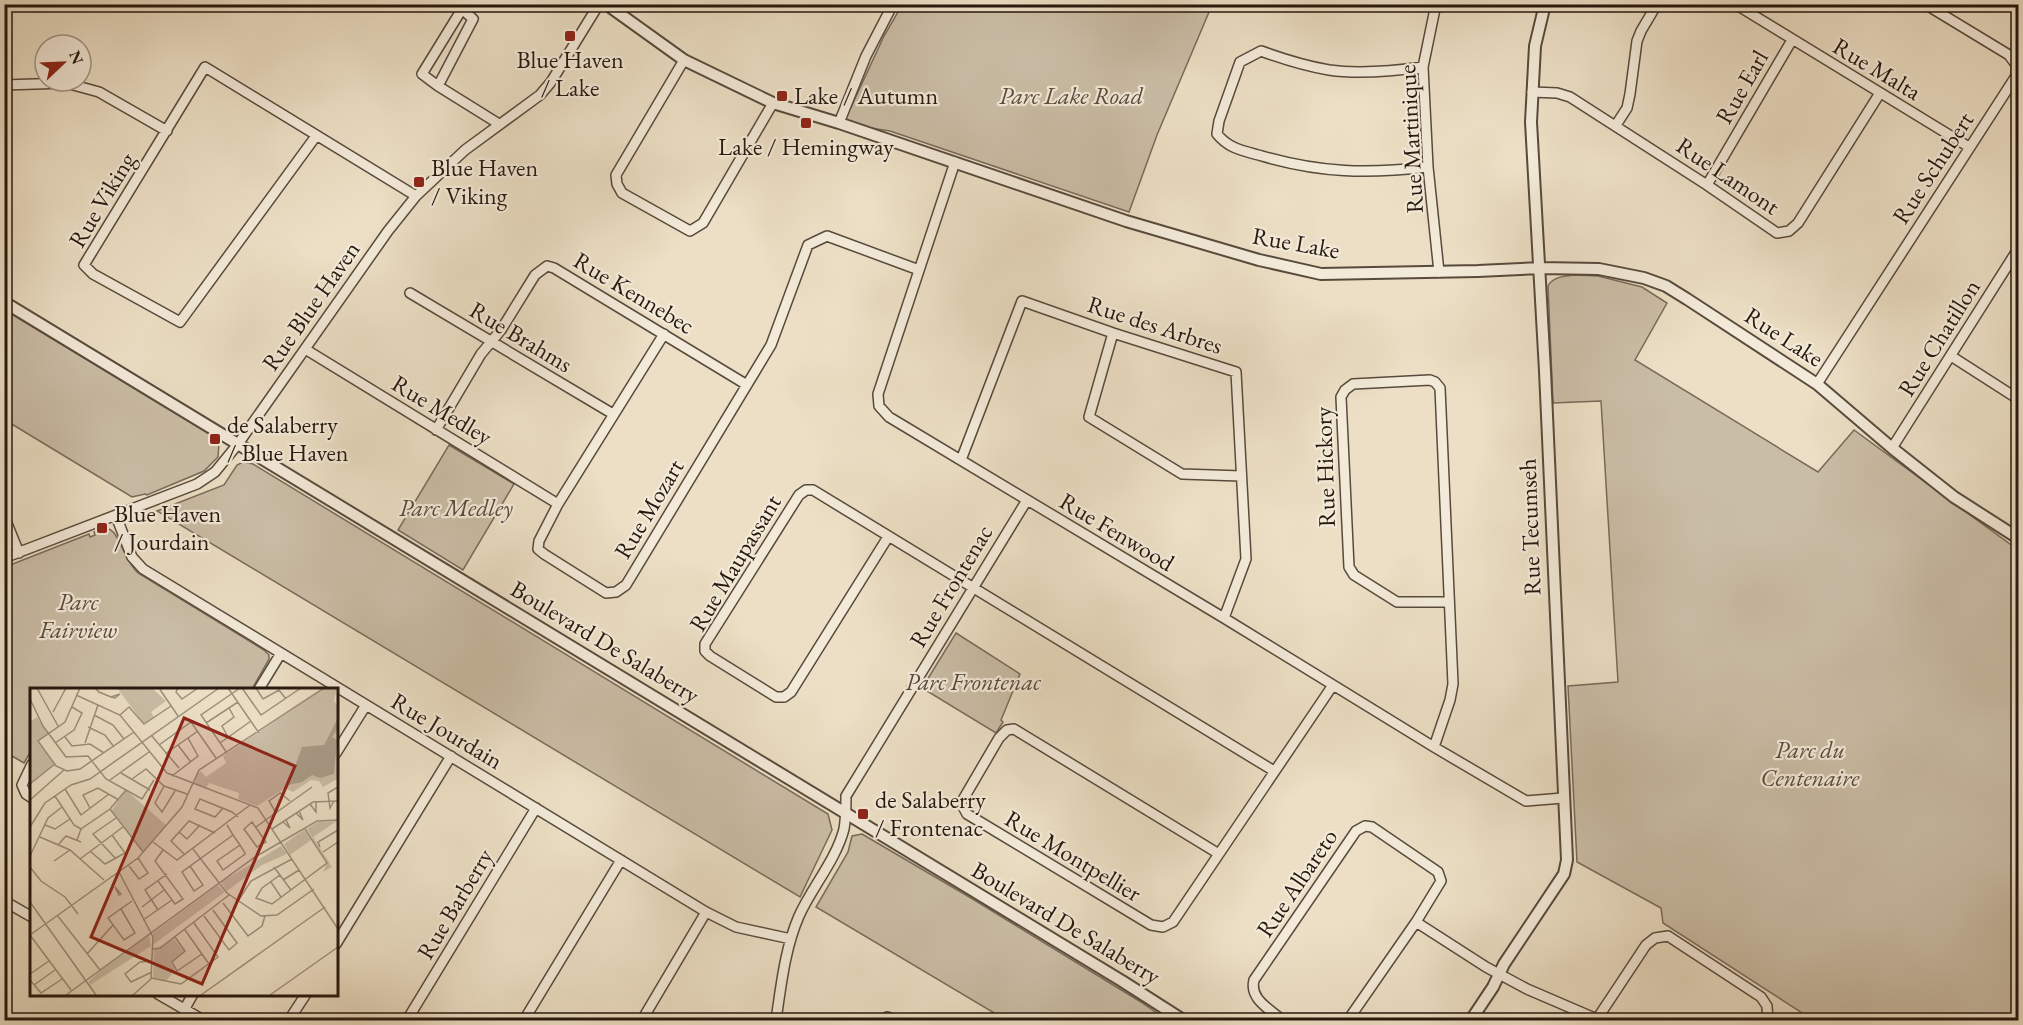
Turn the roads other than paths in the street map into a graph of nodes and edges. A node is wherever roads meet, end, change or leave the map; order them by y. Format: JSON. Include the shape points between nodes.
{"nodes":[{"id":1,"x":599,"y":4,"type":"edge"},
{"id":2,"x":606,"y":4,"type":"edge"},
{"id":3,"x":893,"y":4,"type":"edge"},
{"id":4,"x":1436,"y":4,"type":"edge"},
{"id":5,"x":1545,"y":4,"type":"edge"},
{"id":6,"x":1657,"y":4,"type":"edge"},
{"id":7,"x":1735,"y":4,"type":"edge"},
{"id":8,"x":1925,"y":4,"type":"edge"},
{"id":9,"x":1792,"y":40,"type":"junction"},
{"id":10,"x":684,"y":60,"type":"junction"},
{"id":11,"x":1423,"y":67,"type":"junction"},
{"id":12,"x":4,"y":85,"type":"edge"},
{"id":13,"x":438,"y":86,"type":"junction"},
{"id":14,"x":1532,"y":92,"type":"junction"},
{"id":15,"x":1880,"y":93,"type":"junction"},
{"id":16,"x":773,"y":103,"type":"junction"},
{"id":17,"x":839,"y":123,"type":"junction"},
{"id":18,"x":499,"y":124,"type":"junction"},
{"id":19,"x":1616,"y":125,"type":"junction"},
{"id":20,"x":167,"y":131,"type":"junction"},
{"id":21,"x":316,"y":136,"type":"junction"},
{"id":22,"x":1969,"y":147,"type":"junction"},
{"id":23,"x":955,"y":162,"type":"junction"},
{"id":24,"x":1428,"y":167,"type":"junction"},
{"id":25,"x":1707,"y":185,"type":"junction"},
{"id":26,"x":416,"y":196,"type":"junction"},
{"id":27,"x":2019,"y":249,"type":"edge"},
{"id":28,"x":1540,"y":268,"type":"junction"},
{"id":29,"x":919,"y":270,"type":"junction"},
{"id":30,"x":1439,"y":272,"type":"junction"},
{"id":31,"x":410,"y":293,"type":"dead end"},
{"id":32,"x":4,"y":302,"type":"edge"},
{"id":33,"x":1113,"y":333,"type":"junction"},
{"id":34,"x":664,"y":334,"type":"junction"},
{"id":35,"x":491,"y":342,"type":"junction"},
{"id":36,"x":305,"y":349,"type":"junction"},
{"id":37,"x":1951,"y":356,"type":"junction"},
{"id":38,"x":1817,"y":384,"type":"junction"},
{"id":39,"x":747,"y":385,"type":"junction"},
{"id":40,"x":2019,"y":399,"type":"edge"},
{"id":41,"x":613,"y":414,"type":"junction"},
{"id":42,"x":436,"y":430,"type":"junction"},
{"id":43,"x":238,"y":444,"type":"junction"},
{"id":44,"x":1892,"y":448,"type":"junction"},
{"id":45,"x":961,"y":460,"type":"junction"},
{"id":46,"x":1241,"y":476,"type":"junction"},
{"id":47,"x":1027,"y":500,"type":"junction"},
{"id":48,"x":558,"y":504,"type":"junction"},
{"id":49,"x":4,"y":516,"type":"edge"},
{"id":50,"x":116,"y":516,"type":"junction"},
{"id":51,"x":888,"y":537,"type":"junction"},
{"id":52,"x":2019,"y":538,"type":"edge"},
{"id":53,"x":19,"y":553,"type":"junction"},
{"id":54,"x":4,"y":558,"type":"edge"},
{"id":55,"x":973,"y":587,"type":"junction"},
{"id":56,"x":1448,"y":602,"type":"junction"},
{"id":57,"x":1224,"y":618,"type":"junction"},
{"id":58,"x":281,"y":653,"type":"junction"},
{"id":59,"x":1333,"y":685,"type":"junction"},
{"id":60,"x":260,"y":688,"type":"edge"},
{"id":61,"x":366,"y":705,"type":"junction"},
{"id":62,"x":1434,"y":747,"type":"junction"},
{"id":63,"x":338,"y":750,"type":"edge"},
{"id":64,"x":451,"y":756,"type":"junction"},
{"id":65,"x":30,"y":767,"type":"edge"},
{"id":66,"x":1274,"y":771,"type":"junction"},
{"id":67,"x":30,"y":797,"type":"edge"},
{"id":68,"x":1563,"y":798,"type":"junction"},
{"id":69,"x":536,"y":808,"type":"junction"},
{"id":70,"x":846,"y":813,"type":"junction"},
{"id":71,"x":1219,"y":854,"type":"junction"},
{"id":72,"x":621,"y":860,"type":"junction"},
{"id":73,"x":4,"y":901,"type":"edge"},
{"id":74,"x":706,"y":912,"type":"junction"},
{"id":75,"x":30,"y":916,"type":"edge"},
{"id":76,"x":1416,"y":922,"type":"junction"},
{"id":77,"x":791,"y":939,"type":"junction"},
{"id":78,"x":338,"y":941,"type":"edge"},
{"id":79,"x":1499,"y":974,"type":"junction"},
{"id":80,"x":161,"y":995,"type":"edge"},
{"id":81,"x":192,"y":995,"type":"edge"},
{"id":82,"x":305,"y":995,"type":"edge"},
{"id":83,"x":184,"y":1010,"type":"junction"},
{"id":84,"x":203,"y":1020,"type":"edge"},
{"id":85,"x":289,"y":1020,"type":"edge"},
{"id":86,"x":406,"y":1020,"type":"edge"},
{"id":87,"x":524,"y":1020,"type":"edge"},
{"id":88,"x":642,"y":1020,"type":"edge"},
{"id":89,"x":776,"y":1020,"type":"edge"},
{"id":90,"x":882,"y":1020,"type":"edge"},
{"id":91,"x":896,"y":1020,"type":"edge"},
{"id":92,"x":1183,"y":1020,"type":"edge"},
{"id":93,"x":1282,"y":1020,"type":"edge"},
{"id":94,"x":1348,"y":1020,"type":"edge"},
{"id":95,"x":1471,"y":1020,"type":"edge"},
{"id":96,"x":1598,"y":1020,"type":"edge"},
{"id":97,"x":1768,"y":1020,"type":"edge"}],
"edges":[{"from":1,"to":18,"type":"street","name":"Rue Blue Haven","via":[[551,82],[540,95]]},
{"from":2,"to":10,"type":"street","name":"Rue Lake"},
{"from":3,"to":17,"type":"street","via":[[866,56]]},
{"from":4,"to":11,"type":"street","name":"Rue Martinique"},
{"from":5,"to":14,"type":"street","name":"Rue Tecumseh","via":[[1535,46]]},
{"from":6,"to":19,"type":"street","via":[[1637,41],[1627,108]]},
{"from":7,"to":9,"type":"street","name":"Rue Malta"},
{"from":8,"to":22,"type":"street","name":"Rue Schubert","via":[[2010,55],[2017,66],[2016,76]]},
{"from":9,"to":15,"type":"street","name":"Rue Malta"},
{"from":9,"to":25,"type":"street","name":"Rue Earl"},
{"from":10,"to":16,"type":"street","name":"Rue Lake"},
{"from":10,"to":16,"type":"street","via":[[616,175],[616,184],[622,193],[690,231],[703,223]]},
{"from":11,"to":24,"type":"street","name":"Rue Martinique"},
{"from":11,"to":24,"type":"street","via":[[1331,70],[1290,62],[1261,51],[1240,62],[1217,134],[1233,148],[1326,170],[1376,172]]},
{"from":12,"to":20,"type":"street","via":[[66,83],[99,92]]},
{"from":13,"to":13,"type":"street","via":[[473,19],[462,9],[422,74]]},
{"from":13,"to":18,"type":"street"},
{"from":14,"to":19,"type":"street","name":"Rue Lamont","via":[[1570,97]]},
{"from":14,"to":28,"type":"street","name":"Rue Tecumseh"},
{"from":15,"to":22,"type":"street","name":"Rue Malta"},
{"from":15,"to":25,"type":"street","name":"Rue Lamont","via":[[1798,223],[1789,231],[1776,233]]},
{"from":16,"to":17,"type":"street","name":"Rue Lake"},
{"from":17,"to":23,"type":"street","name":"Rue Lake"},
{"from":18,"to":26,"type":"street","name":"Rue Blue Haven"},
{"from":19,"to":25,"type":"street","name":"Rue Lamont"},
{"from":20,"to":21,"type":"street","name":"Rue Viking","via":[[205,68]]},
{"from":20,"to":21,"type":"street","name":"Rue Viking","via":[[84,265],[93,274],[180,322]]},
{"from":21,"to":26,"type":"street","name":"Rue Viking"},
{"from":22,"to":38,"type":"street","name":"Rue Schubert"},
{"from":23,"to":29,"type":"street","name":"Rue Fenwood"},
{"from":23,"to":30,"type":"street","name":"Rue Lake","via":[[1126,221],[1320,274]]},
{"from":24,"to":30,"type":"street","name":"Rue Martinique"},
{"from":26,"to":36,"type":"street","name":"Rue Blue Haven"},
{"from":27,"to":37,"type":"street","name":"Rue Chatillon"},
{"from":28,"to":30,"type":"street","name":"Rue Lake"},
{"from":28,"to":38,"type":"street","name":"Rue Lake","via":[[1599,268],[1666,286]]},
{"from":28,"to":68,"type":"street","name":"Rue Tecumseh"},
{"from":29,"to":39,"type":"street","name":"Rue Mozart","via":[[827,236],[808,245],[771,345]]},
{"from":29,"to":45,"type":"street","name":"Rue Fenwood","via":[[878,394],[879,406],[889,417]]},
{"from":31,"to":35,"type":"street","name":"Rue Brahms"},
{"from":32,"to":43,"type":"street","name":"Boulevard De Salaberry"},
{"from":33,"to":45,"type":"street","name":"Rue des Arbres","via":[[1022,301]]},
{"from":33,"to":46,"type":"street","name":"Rue des Arbres","via":[[1236,372]]},
{"from":33,"to":46,"type":"street","via":[[1089,417],[1182,474]]},
{"from":34,"to":35,"type":"street","name":"Rue Kennebec","via":[[547,266],[535,275]]},
{"from":34,"to":39,"type":"street","name":"Rue Kennebec"},
{"from":34,"to":41,"type":"street","name":"Rue Mozart"},
{"from":35,"to":41,"type":"street","name":"Rue Brahms"},
{"from":35,"to":42,"type":"street","name":"Rue Kennebec"},
{"from":36,"to":42,"type":"street","name":"Rue Medley"},
{"from":36,"to":43,"type":"street","name":"Rue Blue Haven"},
{"from":37,"to":40,"type":"street"},
{"from":37,"to":44,"type":"street","name":"Rue Chatillon"},
{"from":38,"to":44,"type":"street","name":"Rue Lake"},
{"from":39,"to":48,"type":"street","name":"Rue Mozart","via":[[626,585],[606,593],[538,549]]},
{"from":41,"to":48,"type":"street","name":"Rue Mozart"},
{"from":42,"to":48,"type":"street","name":"Rue Medley"},
{"from":43,"to":50,"type":"street","name":"Rue Blue Haven","via":[[204,481]]},
{"from":43,"to":70,"type":"street","name":"Boulevard De Salaberry"},
{"from":44,"to":52,"type":"street","name":"Rue Lake","via":[[1954,497]]},
{"from":45,"to":47,"type":"street","name":"Rue Fenwood"},
{"from":46,"to":57,"type":"street","name":"Rue des Arbres","via":[[1246,559]]},
{"from":47,"to":55,"type":"street","name":"Rue Frontenac"},
{"from":47,"to":57,"type":"street","name":"Rue Fenwood"},
{"from":49,"to":53,"type":"street"},
{"from":50,"to":53,"type":"street","name":"Rue Blue Haven"},
{"from":50,"to":58,"type":"street","name":"Rue Jourdain","via":[[137,564]]},
{"from":51,"to":51,"type":"street","name":"Rue Maupassant","via":[[813,490],[806,490],[799,495],[705,644],[705,651],[776,697],[784,697],[791,692]]},
{"from":51,"to":55,"type":"street","name":"Rue Maupassant"},
{"from":53,"to":54,"type":"street","name":"Rue Blue Haven"},
{"from":55,"to":66,"type":"street","name":"Rue Maupassant"},
{"from":55,"to":70,"type":"street","name":"Rue Frontenac","via":[[846,796]]},
{"from":56,"to":56,"type":"street","name":"Rue Hickory","via":[[1440,388],[1430,380],[1353,384],[1341,397],[1349,567],[1354,576],[1397,602]]},
{"from":56,"to":62,"type":"street","name":"Rue Hickory","via":[[1453,684]]},
{"from":57,"to":59,"type":"street","name":"Rue Fenwood"},
{"from":58,"to":60,"type":"street"},
{"from":58,"to":61,"type":"street","name":"Rue Jourdain"},
{"from":59,"to":62,"type":"street","name":"Rue Fenwood"},
{"from":59,"to":66,"type":"street","name":"Rue Montpellier"},
{"from":61,"to":63,"type":"street"},
{"from":61,"to":64,"type":"street","name":"Rue Jourdain"},
{"from":62,"to":68,"type":"street","name":"Rue Fenwood","via":[[1526,801]]},
{"from":64,"to":69,"type":"street","name":"Rue Jourdain"},
{"from":64,"to":78,"type":"street"},
{"from":65,"to":67,"type":"street","via":[[22,785]]},
{"from":66,"to":71,"type":"street","name":"Rue Montpellier"},
{"from":68,"to":79,"type":"street","name":"Rue Tecumseh","via":[[1567,861],[1564,874]]},
{"from":69,"to":72,"type":"street","name":"Rue Jourdain"},
{"from":69,"to":86,"type":"street","name":"Rue Barberry"},
{"from":70,"to":77,"type":"street","name":"Rue Frontenac","via":[[841,837]]},
{"from":70,"to":92,"type":"street","name":"Boulevard De Salaberry"},
{"from":71,"to":71,"type":"street","name":"Rue Montpellier","via":[[1173,922],[1163,927],[1151,925],[967,814],[961,803],[999,738],[1014,729]]},
{"from":72,"to":74,"type":"street","name":"Rue Jourdain"},
{"from":72,"to":87,"type":"street"},
{"from":73,"to":75,"type":"street"},
{"from":74,"to":77,"type":"street","name":"Rue Jourdain","via":[[736,927]]},
{"from":74,"to":88,"type":"street"},
{"from":76,"to":79,"type":"street"},
{"from":76,"to":93,"type":"street","name":"Rue Albareto","via":[[1441,881],[1438,872],[1372,827],[1356,831],[1254,980],[1251,988],[1255,997]]},
{"from":76,"to":94,"type":"street","name":"Rue Albareto"},
{"from":77,"to":89,"type":"street","name":"Rue Frontenac"},
{"from":79,"to":95,"type":"street","name":"Rue Tecumseh"},
{"from":79,"to":96,"type":"street"},
{"from":80,"to":83,"type":"street"},
{"from":81,"to":83,"type":"street"},
{"from":82,"to":85,"type":"street"},
{"from":83,"to":84,"type":"street"},
{"from":90,"to":91,"type":"street"},
{"from":96,"to":97,"type":"street","via":[[1646,945],[1661,936],[1668,936],[1761,997],[1767,1006]]}]}
